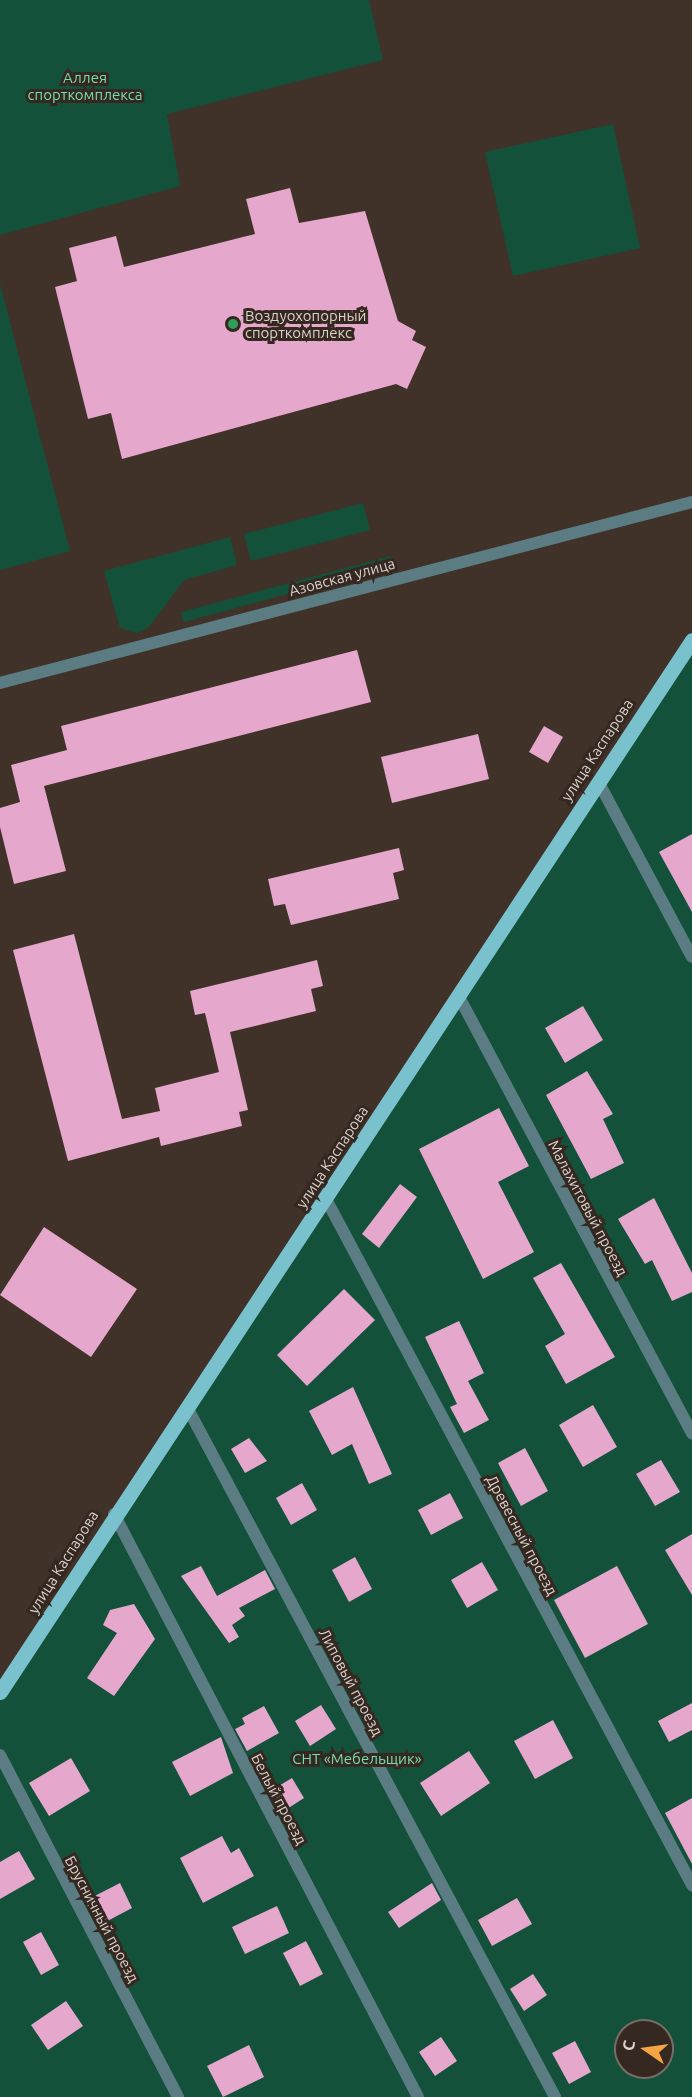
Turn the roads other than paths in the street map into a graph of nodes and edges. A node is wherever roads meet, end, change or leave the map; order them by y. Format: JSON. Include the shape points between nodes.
{"nodes":[{"id":1,"x":692,"y":502,"type":"edge"},
{"id":2,"x":692,"y":640,"type":"edge"},
{"id":3,"x":0,"y":683,"type":"edge"},
{"id":4,"x":599,"y":783,"type":"junction"},
{"id":5,"x":692,"y":957,"type":"edge"},
{"id":6,"x":458,"y":995,"type":"junction"},
{"id":7,"x":326,"y":1199,"type":"junction"},
{"id":8,"x":188,"y":1409,"type":"junction"},
{"id":9,"x":692,"y":1434,"type":"edge"},
{"id":10,"x":114,"y":1514,"type":"junction"},
{"id":11,"x":0,"y":1692,"type":"edge"},
{"id":12,"x":0,"y":1755,"type":"edge"},
{"id":13,"x":692,"y":1885,"type":"edge"},
{"id":14,"x":178,"y":2097,"type":"edge"},
{"id":15,"x":418,"y":2097,"type":"edge"},
{"id":16,"x":555,"y":2097,"type":"edge"}],
"edges":[{"from":1,"to":3,"type":"street","name":"Азовская улица"},
{"from":2,"to":4,"type":"main road","name":"улица Каспарова"},
{"from":4,"to":5,"type":"street"},
{"from":4,"to":6,"type":"main road","name":"улица Каспарова"},
{"from":6,"to":7,"type":"main road","name":"улица Каспарова"},
{"from":6,"to":9,"type":"street","name":"Малахитовый проезд"},
{"from":7,"to":8,"type":"main road","name":"улица Каспарова"},
{"from":7,"to":13,"type":"street","name":"Древесный проезд"},
{"from":8,"to":10,"type":"main road","name":"улица Каспарова"},
{"from":8,"to":16,"type":"street","name":"Липовый проезд"},
{"from":10,"to":11,"type":"main road","name":"улица Каспарова"},
{"from":10,"to":15,"type":"street","name":"Белый проезд"},
{"from":12,"to":14,"type":"street","name":"Брусничный проезд"}]}
